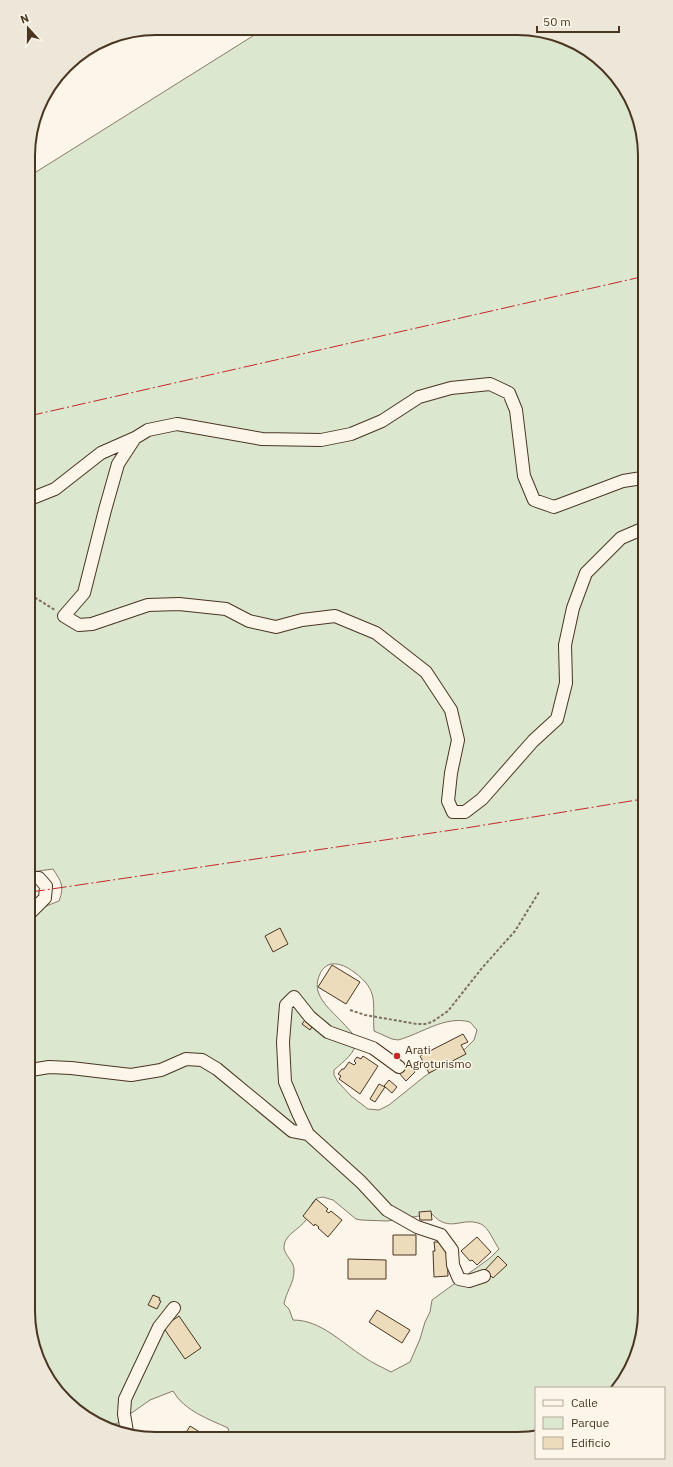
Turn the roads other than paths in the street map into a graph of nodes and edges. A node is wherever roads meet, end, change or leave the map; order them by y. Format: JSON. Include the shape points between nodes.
{"nodes":[{"id":1,"x":136,"y":438,"type":"junction"},
{"id":2,"x":638,"y":479,"type":"edge"},
{"id":3,"x":35,"y":497,"type":"edge"},
{"id":4,"x":638,"y":531,"type":"edge"},
{"id":5,"x":35,"y":878,"type":"edge"},
{"id":6,"x":35,"y":908,"type":"edge"},
{"id":7,"x":399,"y":1067,"type":"dead end"},
{"id":8,"x":35,"y":1069,"type":"edge"},
{"id":9,"x":308,"y":1134,"type":"junction"},
{"id":10,"x":484,"y":1276,"type":"dead end"},
{"id":11,"x":174,"y":1308,"type":"dead end"},
{"id":12,"x":126,"y":1429,"type":"edge"}],
"edges":[{"from":1,"to":2,"type":"lane","via":[[148,430],[177,424],[262,439],[321,440],[351,434],[382,421],[419,397],[451,388],[490,384],[509,393],[516,410],[524,476],[534,500],[554,506],[623,481]]},
{"from":1,"to":3,"type":"lane","via":[[101,453],[55,488]]},
{"from":1,"to":4,"type":"lane","via":[[118,464],[84,593],[64,616],[79,625],[92,624],[148,605],[179,604],[226,609],[249,621],[276,628],[302,620],[335,616],[376,633],[426,672],[451,710],[458,740],[448,801],[453,812],[465,812],[482,799],[533,741],[557,719],[566,683],[565,645],[573,608],[586,573],[621,538]]},
{"from":5,"to":6,"type":"lane","via":[[39,878],[46,886],[45,898]]},
{"from":7,"to":9,"type":"lane","via":[[373,1048],[328,1032],[310,1017],[294,996],[286,1005],[283,1042],[285,1082]]},
{"from":8,"to":9,"type":"lane","via":[[71,1068],[131,1075],[161,1070],[186,1059],[202,1060],[292,1131]]},
{"from":9,"to":10,"type":"lane","via":[[361,1182],[387,1210],[417,1227],[441,1235],[452,1250],[453,1265],[460,1279],[469,1281]]},
{"from":11,"to":12,"type":"lane","via":[[159,1327],[125,1398]]}]}
